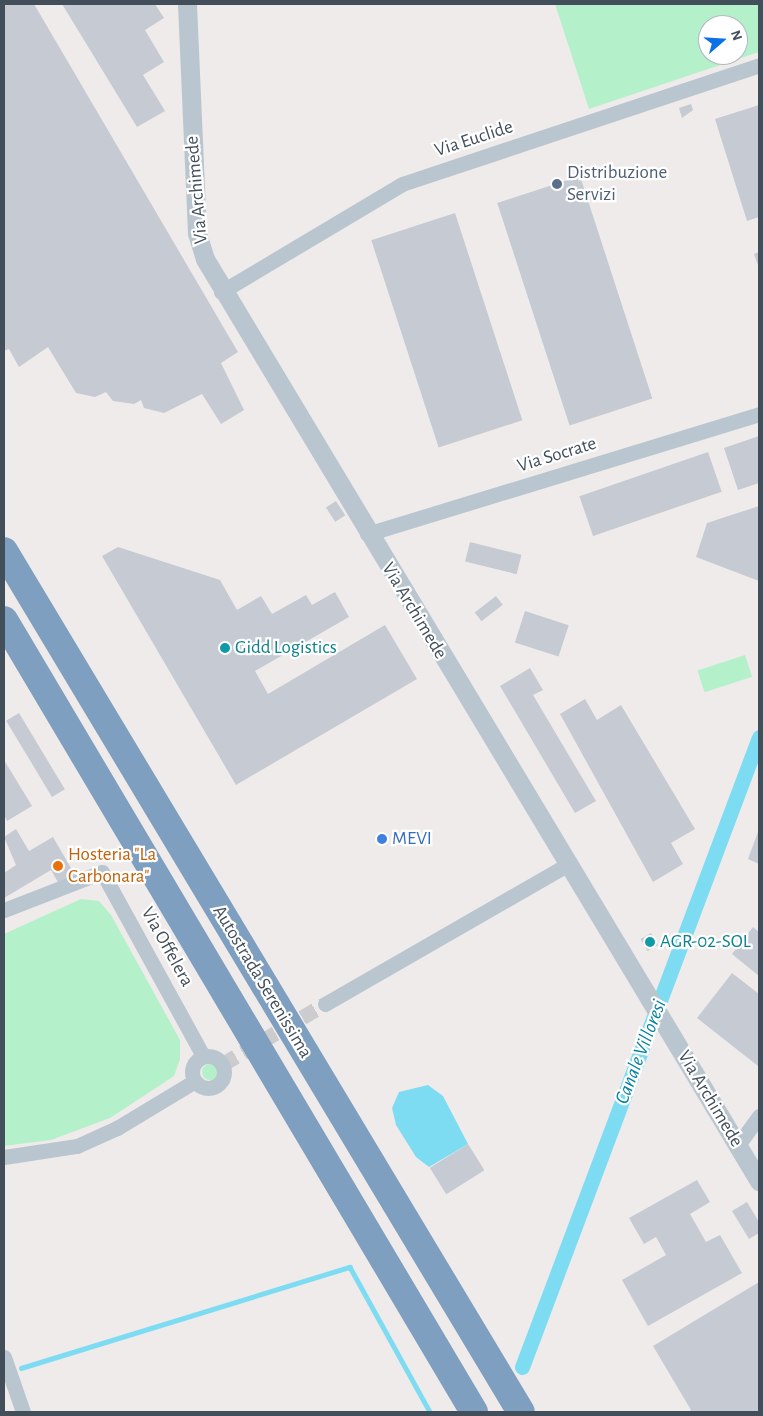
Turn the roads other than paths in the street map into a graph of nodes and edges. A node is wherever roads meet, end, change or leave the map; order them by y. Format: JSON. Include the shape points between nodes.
{"nodes":[{"id":1,"x":187,"y":4,"type":"edge"},
{"id":2,"x":759,"y":65,"type":"edge"},
{"id":3,"x":221,"y":292,"type":"junction"},
{"id":4,"x":759,"y":414,"type":"edge"},
{"id":5,"x":367,"y":534,"type":"junction"},
{"id":6,"x":4,"y":551,"type":"edge"},
{"id":7,"x":4,"y":620,"type":"edge"},
{"id":8,"x":568,"y":864,"type":"junction"},
{"id":9,"x":4,"y":910,"type":"edge"},
{"id":10,"x":325,"y":1004,"type":"tunnel mouth"},
{"id":11,"x":204,"y":1056,"type":"junction"},
{"id":12,"x":195,"y":1081,"type":"junction"},
{"id":13,"x":759,"y":1116,"type":"edge"},
{"id":14,"x":738,"y":1145,"type":"junction"},
{"id":15,"x":4,"y":1158,"type":"edge"},
{"id":16,"x":759,"y":1181,"type":"edge"},
{"id":17,"x":4,"y":1357,"type":"edge"},
{"id":18,"x":23,"y":1412,"type":"edge"},
{"id":19,"x":474,"y":1412,"type":"edge"},
{"id":20,"x":521,"y":1412,"type":"edge"}],
"edges":[{"from":1,"to":3,"type":"street","name":"Via Archimede","via":[[197,233]]},
{"from":2,"to":3,"type":"street","name":"Via Euclide","via":[[402,184]]},
{"from":3,"to":5,"type":"street","name":"Via Archimede"},
{"from":4,"to":5,"type":"street","name":"Via Socrate"},
{"from":5,"to":8,"type":"street","name":"Via Archimede"},
{"from":6,"to":20,"type":"highway","name":"Autostrada Serenissima"},
{"from":7,"to":19,"type":"highway","name":"Autostrada Serenissima"},
{"from":8,"to":10,"type":"street"},
{"from":8,"to":14,"type":"street","name":"Via Archimede"},
{"from":9,"to":11,"type":"street","name":"Via Offelera","via":[[102,872]]},
{"from":11,"to":12,"type":"street","via":[[193,1066]]},
{"from":11,"to":12,"type":"street","name":"Via Offelera","via":[[220,1060],[224,1075],[214,1087]]},
{"from":12,"to":15,"type":"street","via":[[117,1128],[77,1146]]},
{"from":13,"to":14,"type":"street"},
{"from":14,"to":16,"type":"street","name":"Via Archimede"},
{"from":17,"to":18,"type":"street"}]}
